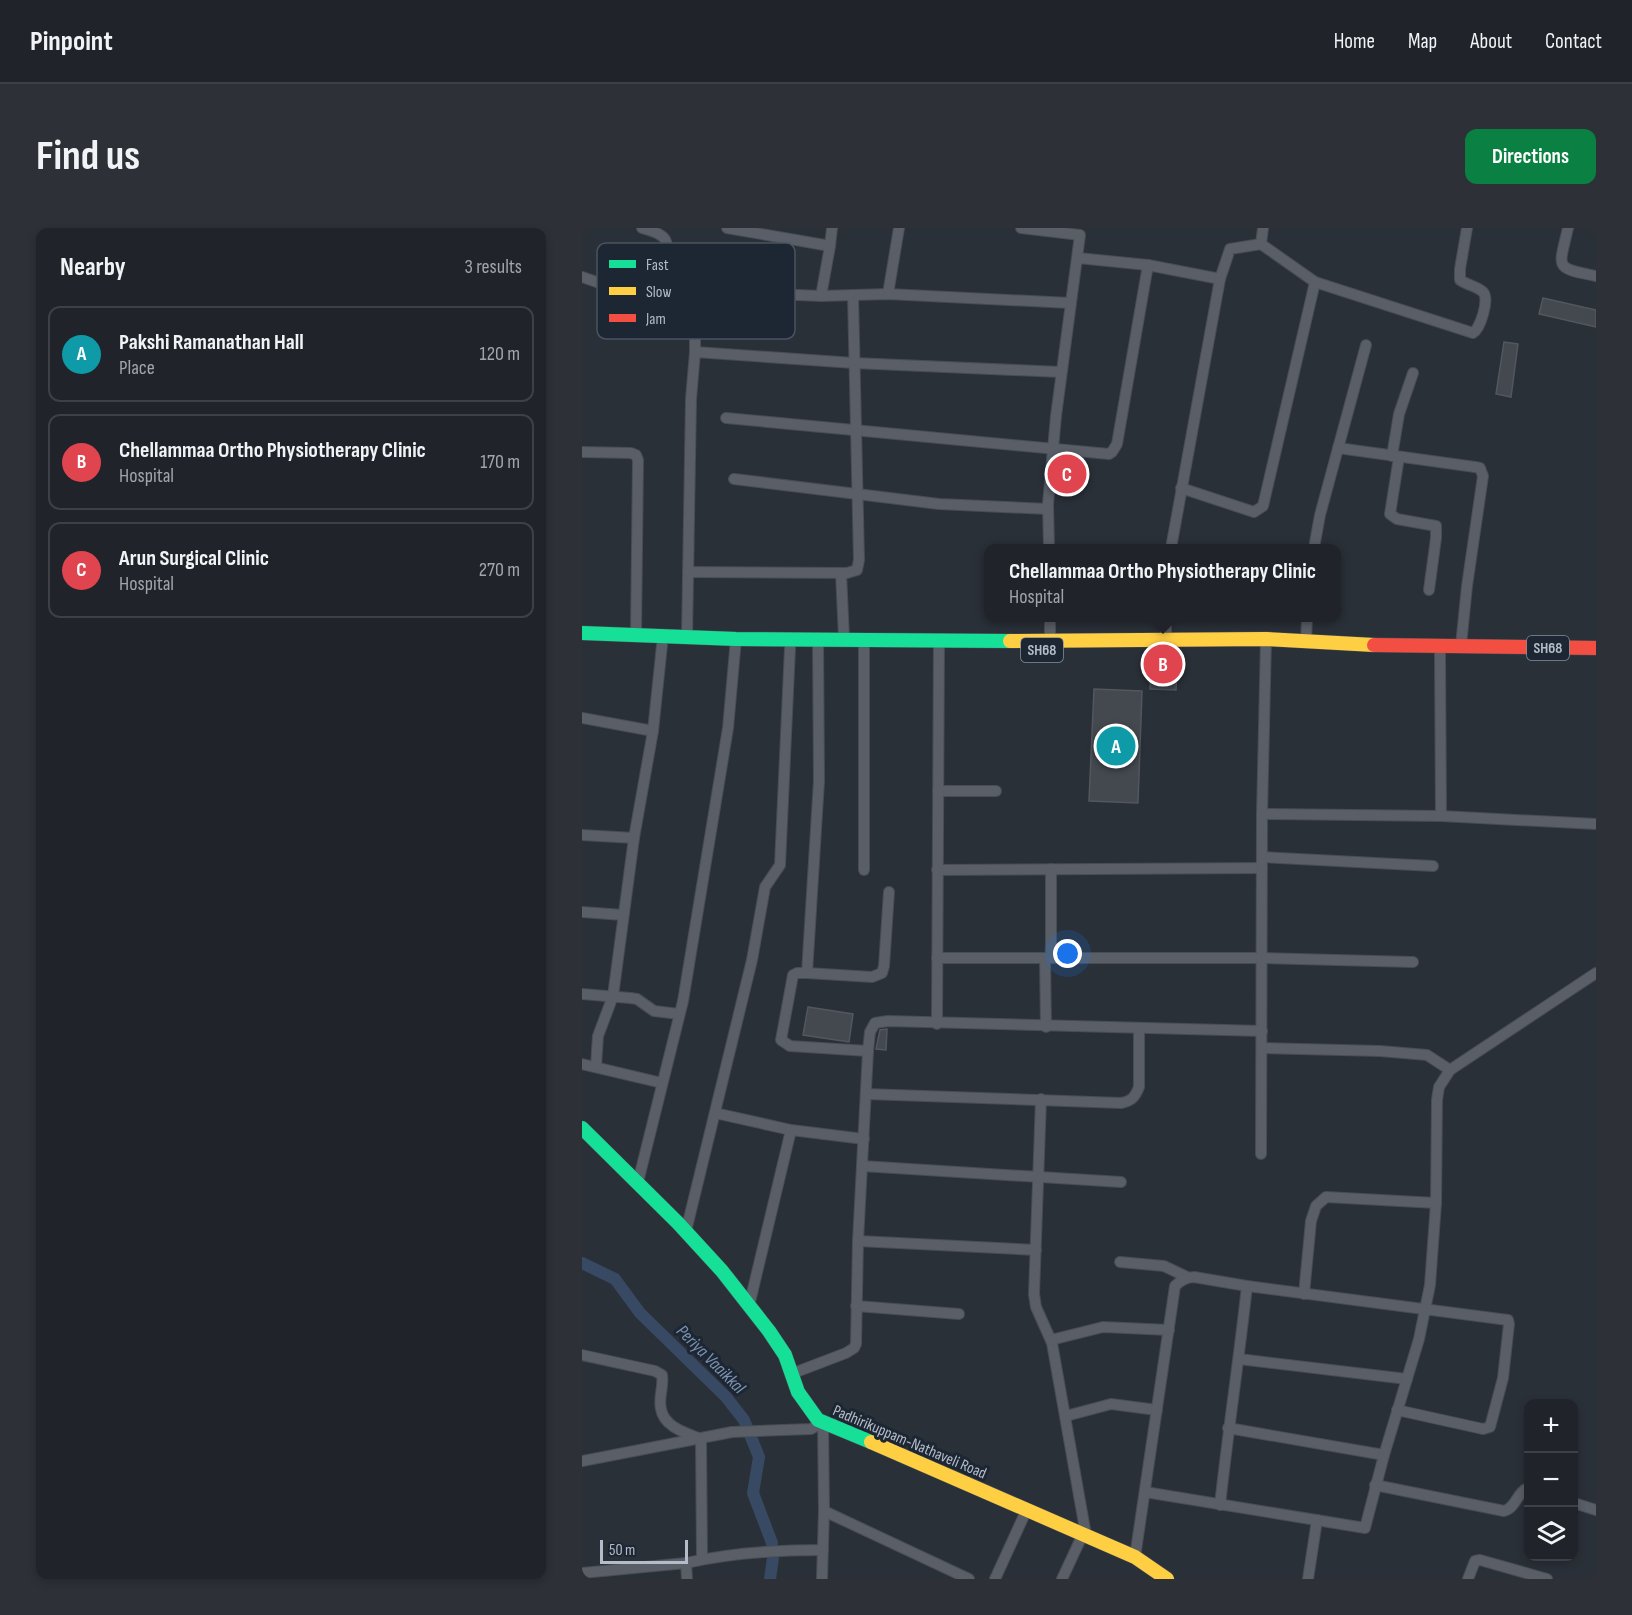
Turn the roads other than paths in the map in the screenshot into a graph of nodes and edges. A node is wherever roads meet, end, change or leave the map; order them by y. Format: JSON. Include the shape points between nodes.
{"nodes":[{"id":1,"x":642,"y":228,"type":"edge"},
{"id":2,"x":727,"y":228,"type":"edge"},
{"id":3,"x":832,"y":228,"type":"edge"},
{"id":4,"x":899,"y":228,"type":"edge"},
{"id":5,"x":1021,"y":228,"type":"edge"},
{"id":6,"x":1263,"y":228,"type":"edge"},
{"id":7,"x":1467,"y":228,"type":"edge"},
{"id":8,"x":1568,"y":228,"type":"edge"},
{"id":9,"x":662,"y":232,"type":"edge"},
{"id":10,"x":1261,"y":244,"type":"junction"},
{"id":11,"x":830,"y":246,"type":"junction"},
{"id":12,"x":1078,"y":258,"type":"junction"},
{"id":13,"x":1148,"y":265,"type":"junction"},
{"id":14,"x":1596,"y":276,"type":"edge"},
{"id":15,"x":582,"y":277,"type":"edge"},
{"id":16,"x":1220,"y":279,"type":"junction"},
{"id":17,"x":597,"y":282,"type":"edge"},
{"id":18,"x":1315,"y":282,"type":"junction"},
{"id":19,"x":795,"y":294,"type":"edge"},
{"id":20,"x":888,"y":294,"type":"junction"},
{"id":21,"x":853,"y":295,"type":"junction"},
{"id":22,"x":821,"y":296,"type":"junction"},
{"id":23,"x":1071,"y":303,"type":"junction"},
{"id":24,"x":695,"y":339,"type":"edge"},
{"id":25,"x":1366,"y":345,"type":"dead end"},
{"id":26,"x":695,"y":352,"type":"junction"},
{"id":27,"x":854,"y":363,"type":"junction"},
{"id":28,"x":1061,"y":372,"type":"junction"},
{"id":29,"x":1413,"y":373,"type":"dead end"},
{"id":30,"x":726,"y":418,"type":"dead end"},
{"id":31,"x":856,"y":432,"type":"junction"},
{"id":32,"x":1338,"y":448,"type":"junction"},
{"id":33,"x":1054,"y":450,"type":"junction"},
{"id":34,"x":582,"y":452,"type":"edge"},
{"id":35,"x":1395,"y":457,"type":"junction"},
{"id":36,"x":734,"y":479,"type":"dead end"},
{"id":37,"x":1181,"y":488,"type":"junction"},
{"id":38,"x":858,"y":495,"type":"junction"},
{"id":39,"x":1048,"y":508,"type":"junction"},
{"id":40,"x":1049,"y":544,"type":"edge"},
{"id":41,"x":1172,"y":544,"type":"edge"},
{"id":42,"x":1315,"y":544,"type":"edge"},
{"id":43,"x":688,"y":572,"type":"junction"},
{"id":44,"x":841,"y":573,"type":"junction"},
{"id":45,"x":1429,"y":590,"type":"dead end"},
{"id":46,"x":1050,"y":622,"type":"edge"},
{"id":47,"x":1166,"y":622,"type":"edge"},
{"id":48,"x":1307,"y":622,"type":"edge"},
{"id":49,"x":582,"y":633,"type":"edge"},
{"id":50,"x":636,"y":634,"type":"junction"},
{"id":51,"x":687,"y":637,"type":"junction"},
{"id":52,"x":844,"y":638,"type":"junction"},
{"id":53,"x":1166,"y":639,"type":"junction"},
{"id":54,"x":1306,"y":641,"type":"junction"},
{"id":55,"x":582,"y":642,"type":"edge"},
{"id":56,"x":736,"y":643,"type":"junction"},
{"id":57,"x":818,"y":643,"type":"junction"},
{"id":58,"x":939,"y":644,"type":"junction"},
{"id":59,"x":1266,"y":644,"type":"junction"},
{"id":60,"x":662,"y":645,"type":"junction"},
{"id":61,"x":786,"y":645,"type":"junction"},
{"id":62,"x":1461,"y":645,"type":"junction"},
{"id":63,"x":1050,"y":646,"type":"junction"},
{"id":64,"x":864,"y":648,"type":"junction"},
{"id":65,"x":1500,"y":648,"type":"junction"},
{"id":66,"x":1596,"y":648,"type":"edge"},
{"id":67,"x":1440,"y":654,"type":"junction"},
{"id":68,"x":582,"y":718,"type":"edge"},
{"id":69,"x":653,"y":731,"type":"junction"},
{"id":70,"x":938,"y":791,"type":"junction"},
{"id":71,"x":996,"y":791,"type":"dead end"},
{"id":72,"x":1262,"y":814,"type":"junction"},
{"id":73,"x":1441,"y":816,"type":"junction"},
{"id":74,"x":1596,"y":824,"type":"edge"},
{"id":75,"x":582,"y":835,"type":"edge"},
{"id":76,"x":634,"y":838,"type":"junction"},
{"id":77,"x":1262,"y":862,"type":"junction"},
{"id":78,"x":1433,"y":866,"type":"dead end"},
{"id":79,"x":1051,"y":869,"type":"junction"},
{"id":80,"x":864,"y":870,"type":"dead end"},
{"id":81,"x":937,"y":870,"type":"junction"},
{"id":82,"x":889,"y":892,"type":"dead end"},
{"id":83,"x":582,"y":912,"type":"edge"},
{"id":84,"x":623,"y":915,"type":"junction"},
{"id":85,"x":937,"y":958,"type":"junction"},
{"id":86,"x":1048,"y":958,"type":"junction"},
{"id":87,"x":1262,"y":958,"type":"junction"},
{"id":88,"x":1413,"y":962,"type":"dead end"},
{"id":89,"x":807,"y":973,"type":"junction"},
{"id":90,"x":1596,"y":973,"type":"edge"},
{"id":91,"x":582,"y":994,"type":"edge"},
{"id":92,"x":613,"y":996,"type":"junction"},
{"id":93,"x":679,"y":1014,"type":"junction"},
{"id":94,"x":937,"y":1024,"type":"junction"},
{"id":95,"x":1046,"y":1027,"type":"junction"},
{"id":96,"x":1139,"y":1029,"type":"junction"},
{"id":97,"x":1262,"y":1031,"type":"junction"},
{"id":98,"x":1262,"y":1048,"type":"junction"},
{"id":99,"x":868,"y":1051,"type":"junction"},
{"id":100,"x":582,"y":1064,"type":"edge"},
{"id":101,"x":596,"y":1066,"type":"junction"},
{"id":102,"x":1448,"y":1068,"type":"junction"},
{"id":103,"x":662,"y":1083,"type":"junction"},
{"id":104,"x":866,"y":1094,"type":"junction"},
{"id":105,"x":1041,"y":1099,"type":"junction"},
{"id":106,"x":715,"y":1113,"type":"junction"},
{"id":107,"x":582,"y":1128,"type":"edge"},
{"id":108,"x":791,"y":1130,"type":"junction"},
{"id":109,"x":864,"y":1139,"type":"junction"},
{"id":110,"x":1262,"y":1154,"type":"dead end"},
{"id":111,"x":862,"y":1166,"type":"junction"},
{"id":112,"x":1038,"y":1176,"type":"junction"},
{"id":113,"x":638,"y":1182,"type":"junction"},
{"id":114,"x":1120,"y":1182,"type":"dead end"},
{"id":115,"x":1436,"y":1203,"type":"junction"},
{"id":116,"x":686,"y":1231,"type":"junction"},
{"id":117,"x":858,"y":1241,"type":"junction"},
{"id":118,"x":1036,"y":1250,"type":"junction"},
{"id":119,"x":1120,"y":1262,"type":"dead end"},
{"id":120,"x":1187,"y":1277,"type":"junction"},
{"id":121,"x":1247,"y":1286,"type":"junction"},
{"id":122,"x":1304,"y":1294,"type":"junction"},
{"id":123,"x":749,"y":1306,"type":"junction"},
{"id":124,"x":856,"y":1306,"type":"junction"},
{"id":125,"x":1425,"y":1308,"type":"junction"},
{"id":126,"x":959,"y":1314,"type":"dead end"},
{"id":127,"x":1169,"y":1330,"type":"junction"},
{"id":128,"x":1051,"y":1340,"type":"junction"},
{"id":129,"x":582,"y":1355,"type":"edge"},
{"id":130,"x":1239,"y":1359,"type":"junction"},
{"id":131,"x":791,"y":1374,"type":"junction"},
{"id":132,"x":1407,"y":1379,"type":"junction"},
{"id":133,"x":1157,"y":1410,"type":"junction"},
{"id":134,"x":1397,"y":1410,"type":"junction"},
{"id":135,"x":1066,"y":1416,"type":"junction"},
{"id":136,"x":824,"y":1422,"type":"junction"},
{"id":137,"x":1228,"y":1428,"type":"junction"},
{"id":138,"x":701,"y":1439,"type":"junction"},
{"id":139,"x":1384,"y":1455,"type":"junction"},
{"id":140,"x":582,"y":1461,"type":"edge"},
{"id":141,"x":1375,"y":1485,"type":"junction"},
{"id":142,"x":1524,"y":1491,"type":"edge"},
{"id":143,"x":1145,"y":1492,"type":"junction"},
{"id":144,"x":1578,"y":1504,"type":"edge"},
{"id":145,"x":1220,"y":1505,"type":"junction"},
{"id":146,"x":1027,"y":1509,"type":"junction"},
{"id":147,"x":1596,"y":1510,"type":"edge"},
{"id":148,"x":824,"y":1511,"type":"junction"},
{"id":149,"x":1317,"y":1520,"type":"junction"},
{"id":150,"x":1085,"y":1535,"type":"junction"},
{"id":151,"x":824,"y":1550,"type":"junction"},
{"id":152,"x":1135,"y":1557,"type":"junction"},
{"id":153,"x":702,"y":1559,"type":"junction"},
{"id":154,"x":686,"y":1563,"type":"junction"},
{"id":155,"x":582,"y":1573,"type":"edge"},
{"id":156,"x":687,"y":1579,"type":"edge"},
{"id":157,"x":822,"y":1579,"type":"edge"},
{"id":158,"x":969,"y":1579,"type":"edge"},
{"id":159,"x":995,"y":1579,"type":"edge"},
{"id":160,"x":1062,"y":1579,"type":"edge"},
{"id":161,"x":1167,"y":1579,"type":"edge"},
{"id":162,"x":1308,"y":1579,"type":"edge"},
{"id":163,"x":1468,"y":1579,"type":"edge"},
{"id":164,"x":1547,"y":1579,"type":"edge"}],
"edges":[{"from":1,"to":9,"type":"street"},
{"from":2,"to":11,"type":"street"},
{"from":3,"to":11,"type":"street"},
{"from":4,"to":20,"type":"street"},
{"from":5,"to":12,"type":"street","via":[[1080,235]]},
{"from":6,"to":10,"type":"street"},
{"from":7,"to":18,"type":"street","via":[[1460,280],[1482,291],[1486,299],[1478,329],[1473,333]]},
{"from":8,"to":14,"type":"street","via":[[1562,265],[1565,270]]},
{"from":10,"to":16,"type":"street","via":[[1230,249]]},
{"from":10,"to":18,"type":"street"},
{"from":11,"to":22,"type":"street"},
{"from":12,"to":13,"type":"street"},
{"from":12,"to":23,"type":"street"},
{"from":13,"to":16,"type":"street"},
{"from":13,"to":33,"type":"street","via":[[1115,448],[1102,455]]},
{"from":15,"to":17,"type":"street"},
{"from":16,"to":37,"type":"street"},
{"from":18,"to":37,"type":"street","via":[[1263,506],[1254,512]]},
{"from":19,"to":22,"type":"street"},
{"from":20,"to":21,"type":"street"},
{"from":20,"to":23,"type":"street"},
{"from":21,"to":22,"type":"street"},
{"from":21,"to":27,"type":"street"},
{"from":23,"to":28,"type":"street"},
{"from":24,"to":26,"type":"street"},
{"from":25,"to":32,"type":"street"},
{"from":26,"to":27,"type":"street"},
{"from":26,"to":43,"type":"street"},
{"from":27,"to":28,"type":"street"},
{"from":27,"to":31,"type":"street"},
{"from":28,"to":33,"type":"street"},
{"from":29,"to":35,"type":"street","via":[[1398,414]]},
{"from":30,"to":31,"type":"street"},
{"from":31,"to":33,"type":"street"},
{"from":31,"to":38,"type":"street"},
{"from":32,"to":35,"type":"street"},
{"from":32,"to":42,"type":"street"},
{"from":33,"to":39,"type":"street"},
{"from":34,"to":50,"type":"street","via":[[631,453],[638,460]]},
{"from":35,"to":45,"type":"street","via":[[1390,514],[1397,519],[1436,526]]},
{"from":35,"to":62,"type":"street","via":[[1475,467],[1482,472]]},
{"from":36,"to":38,"type":"street"},
{"from":37,"to":41,"type":"street"},
{"from":38,"to":39,"type":"street","via":[[939,504]]},
{"from":38,"to":44,"type":"street","via":[[859,565],[853,572]]},
{"from":39,"to":40,"type":"street"},
{"from":43,"to":44,"type":"street"},
{"from":43,"to":51,"type":"street"},
{"from":44,"to":52,"type":"street"},
{"from":46,"to":63,"type":"street"},
{"from":47,"to":53,"type":"street"},
{"from":48,"to":54,"type":"street"},
{"from":49,"to":50,"type":"main road","number":"SH68"},
{"from":50,"to":51,"type":"main road","number":"SH68"},
{"from":51,"to":56,"type":"main road","number":"SH68"},
{"from":52,"to":57,"type":"main road","number":"SH68"},
{"from":52,"to":58,"type":"main road","number":"SH68"},
{"from":53,"to":59,"type":"main road","number":"SH68"},
{"from":53,"to":63,"type":"main road","number":"SH68"},
{"from":54,"to":59,"type":"main road","number":"SH68"},
{"from":54,"to":62,"type":"main road","number":"SH68"},
{"from":55,"to":60,"type":"main road","number":"SH68"},
{"from":56,"to":60,"type":"main road","number":"SH68"},
{"from":56,"to":61,"type":"main road","number":"SH68"},
{"from":56,"to":93,"type":"street","via":[[728,728]]},
{"from":57,"to":61,"type":"main road","number":"SH68"},
{"from":57,"to":64,"type":"main road","number":"SH68"},
{"from":57,"to":89,"type":"street","via":[[819,780]]},
{"from":58,"to":63,"type":"main road","number":"SH68"},
{"from":58,"to":64,"type":"main road","number":"SH68"},
{"from":58,"to":70,"type":"street"},
{"from":59,"to":63,"type":"main road","number":"SH68"},
{"from":59,"to":67,"type":"main road","number":"SH68","via":[[1385,654]]},
{"from":59,"to":72,"type":"street"},
{"from":60,"to":69,"type":"street"},
{"from":61,"to":106,"type":"street","via":[[780,865],[765,886],[752,960]]},
{"from":62,"to":65,"type":"main road","number":"SH68"},
{"from":64,"to":80,"type":"street"},
{"from":65,"to":66,"type":"main road","number":"SH68"},
{"from":65,"to":67,"type":"main road","number":"SH68","via":[[1489,653]]},
{"from":67,"to":73,"type":"street"},
{"from":68,"to":69,"type":"street"},
{"from":69,"to":76,"type":"street"},
{"from":70,"to":71,"type":"street"},
{"from":70,"to":81,"type":"street"},
{"from":72,"to":73,"type":"street"},
{"from":72,"to":77,"type":"street"},
{"from":73,"to":74,"type":"street"},
{"from":75,"to":76,"type":"street"},
{"from":76,"to":84,"type":"street"},
{"from":77,"to":78,"type":"street"},
{"from":77,"to":79,"type":"street"},
{"from":77,"to":87,"type":"street"},
{"from":79,"to":81,"type":"street"},
{"from":79,"to":86,"type":"street"},
{"from":81,"to":85,"type":"street"},
{"from":82,"to":89,"type":"street","via":[[882,974],[872,977]]},
{"from":83,"to":84,"type":"street"},
{"from":84,"to":92,"type":"street"},
{"from":85,"to":86,"type":"street"},
{"from":85,"to":94,"type":"street"},
{"from":86,"to":87,"type":"street"},
{"from":86,"to":95,"type":"street"},
{"from":87,"to":88,"type":"street"},
{"from":87,"to":97,"type":"street"},
{"from":89,"to":99,"type":"street","via":[[793,975],[780,1040],[790,1046]]},
{"from":90,"to":102,"type":"street"},
{"from":91,"to":92,"type":"street"},
{"from":92,"to":93,"type":"street","via":[[637,999],[659,1013]]},
{"from":92,"to":101,"type":"street","via":[[598,1036]]},
{"from":93,"to":103,"type":"street"},
{"from":94,"to":95,"type":"street"},
{"from":94,"to":99,"type":"street","via":[[875,1023]]},
{"from":95,"to":96,"type":"street"},
{"from":96,"to":97,"type":"street"},
{"from":96,"to":105,"type":"street","via":[[1139,1087],[1130,1101]]},
{"from":97,"to":98,"type":"street"},
{"from":98,"to":102,"type":"street","via":[[1427,1055]]},
{"from":98,"to":110,"type":"street"},
{"from":99,"to":104,"type":"street"},
{"from":100,"to":101,"type":"street"},
{"from":101,"to":103,"type":"street"},
{"from":102,"to":115,"type":"street","via":[[1437,1100]]},
{"from":103,"to":113,"type":"street"},
{"from":104,"to":105,"type":"street"},
{"from":104,"to":109,"type":"street"},
{"from":105,"to":112,"type":"street"},
{"from":106,"to":108,"type":"street"},
{"from":106,"to":116,"type":"street"},
{"from":107,"to":113,"type":"main road","name":"Padhirikuppam-Nathaveli Road"},
{"from":108,"to":109,"type":"street"},
{"from":108,"to":123,"type":"street"},
{"from":109,"to":111,"type":"street"},
{"from":111,"to":112,"type":"street"},
{"from":111,"to":117,"type":"street"},
{"from":112,"to":114,"type":"street"},
{"from":112,"to":118,"type":"street"},
{"from":113,"to":116,"type":"main road","name":"Padhirikuppam-Nathaveli Road"},
{"from":115,"to":122,"type":"street","via":[[1326,1197],[1316,1206],[1311,1221]]},
{"from":115,"to":125,"type":"street"},
{"from":116,"to":123,"type":"main road","name":"Padhirikuppam-Nathaveli Road"},
{"from":117,"to":118,"type":"street"},
{"from":117,"to":124,"type":"street"},
{"from":118,"to":128,"type":"street","via":[[1034,1294]]},
{"from":119,"to":120,"type":"street","via":[[1164,1266]]},
{"from":120,"to":121,"type":"street"},
{"from":120,"to":127,"type":"street","via":[[1175,1286]]},
{"from":121,"to":122,"type":"street"},
{"from":121,"to":130,"type":"street"},
{"from":122,"to":125,"type":"street"},
{"from":123,"to":131,"type":"main road","name":"Padhirikuppam-Nathaveli Road","via":[[784,1355]]},
{"from":124,"to":126,"type":"street"},
{"from":124,"to":131,"type":"street","via":[[854,1348]]},
{"from":125,"to":132,"type":"street"},
{"from":125,"to":134,"type":"street","via":[[1508,1320],[1503,1378],[1491,1423],[1483,1430]]},
{"from":127,"to":128,"type":"street","via":[[1103,1327]]},
{"from":127,"to":133,"type":"street"},
{"from":128,"to":135,"type":"street"},
{"from":129,"to":138,"type":"street","via":[[662,1375],[661,1409],[667,1421],[679,1431]]},
{"from":130,"to":132,"type":"street"},
{"from":130,"to":137,"type":"street"},
{"from":131,"to":136,"type":"main road","name":"Padhirikuppam-Nathaveli Road","via":[[798,1392],[818,1420]]},
{"from":132,"to":134,"type":"street"},
{"from":133,"to":135,"type":"street","via":[[1111,1404]]},
{"from":133,"to":143,"type":"street"},
{"from":134,"to":139,"type":"street"},
{"from":135,"to":150,"type":"street"},
{"from":136,"to":138,"type":"street","via":[[811,1429],[732,1432]]},
{"from":136,"to":146,"type":"main road","name":"Padhirikuppam-Nathaveli Road"},
{"from":136,"to":148,"type":"street"},
{"from":137,"to":139,"type":"street"},
{"from":137,"to":145,"type":"street"},
{"from":138,"to":140,"type":"street"},
{"from":138,"to":153,"type":"street"},
{"from":139,"to":141,"type":"street"},
{"from":141,"to":142,"type":"street","via":[[1504,1511]]},
{"from":141,"to":149,"type":"street","via":[[1365,1528]]},
{"from":143,"to":145,"type":"street"},
{"from":143,"to":152,"type":"street"},
{"from":144,"to":147,"type":"street"},
{"from":145,"to":149,"type":"street"},
{"from":146,"to":150,"type":"main road","name":"Padhirikuppam-Nathaveli Road"},
{"from":146,"to":159,"type":"street"},
{"from":148,"to":151,"type":"street"},
{"from":148,"to":158,"type":"street"},
{"from":149,"to":162,"type":"street"},
{"from":150,"to":152,"type":"main road","name":"Padhirikuppam-Nathaveli Road"},
{"from":150,"to":160,"type":"street"},
{"from":151,"to":153,"type":"street","via":[[781,1550]]},
{"from":151,"to":157,"type":"street"},
{"from":152,"to":161,"type":"main road","name":"Padhirikuppam-Nathaveli Road"},
{"from":153,"to":154,"type":"street"},
{"from":154,"to":155,"type":"street"},
{"from":154,"to":156,"type":"street"},
{"from":163,"to":164,"type":"street","via":[[1475,1561],[1480,1560]]}]}
